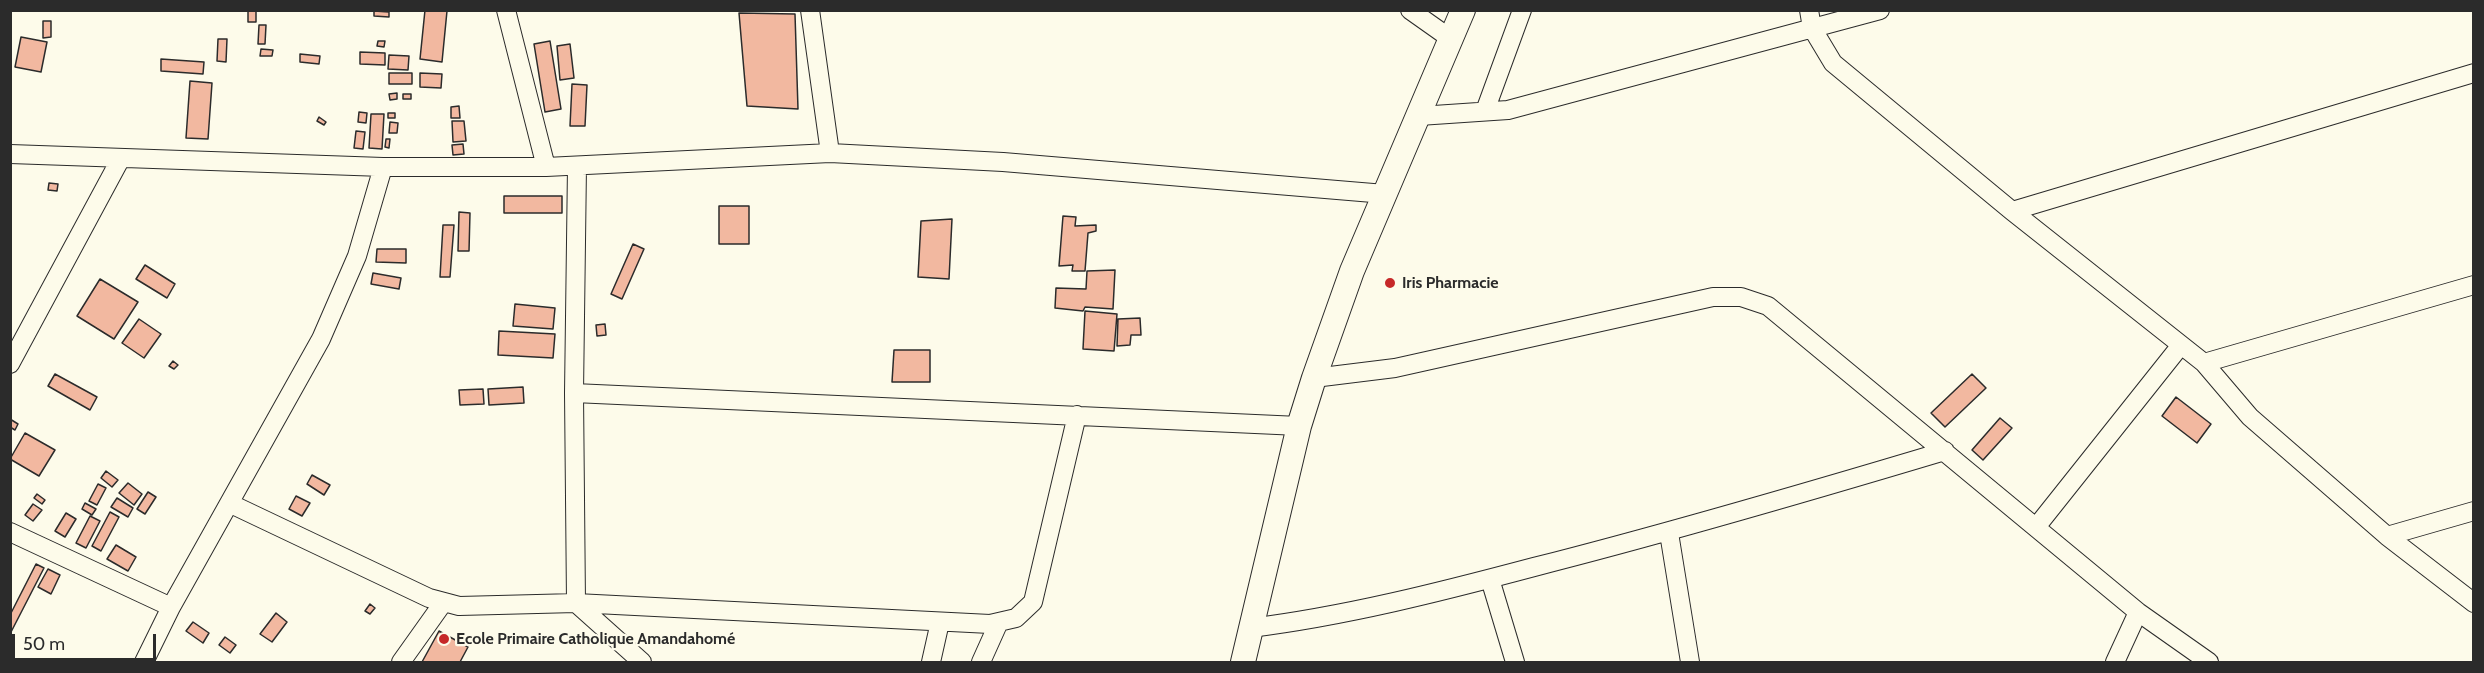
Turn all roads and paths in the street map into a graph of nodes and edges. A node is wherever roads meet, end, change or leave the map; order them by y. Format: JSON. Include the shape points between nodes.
{"nodes":[{"id":1,"x":506,"y":10,"type":"edge"},
{"id":2,"x":810,"y":10,"type":"edge"},
{"id":3,"x":1410,"y":10,"type":"edge"},
{"id":4,"x":1463,"y":10,"type":"edge"},
{"id":5,"x":1522,"y":10,"type":"edge"},
{"id":6,"x":1880,"y":10,"type":"edge"},
{"id":7,"x":1811,"y":19,"type":"edge"},
{"id":8,"x":1451,"y":39,"type":"junction"},
{"id":9,"x":2474,"y":73,"type":"edge"},
{"id":10,"x":1485,"y":111,"type":"junction"},
{"id":11,"x":1419,"y":116,"type":"junction"},
{"id":12,"x":830,"y":153,"type":"junction"},
{"id":13,"x":10,"y":154,"type":"edge"},
{"id":14,"x":121,"y":158,"type":"junction"},
{"id":15,"x":577,"y":166,"type":"junction"},
{"id":16,"x":382,"y":167,"type":"junction"},
{"id":17,"x":546,"y":167,"type":"junction"},
{"id":18,"x":1385,"y":194,"type":"junction"},
{"id":19,"x":2012,"y":211,"type":"junction"},
{"id":20,"x":2474,"y":285,"type":"edge"},
{"id":21,"x":2181,"y":345,"type":"junction"},
{"id":22,"x":2204,"y":363,"type":"junction"},
{"id":23,"x":10,"y":364,"type":"edge"},
{"id":24,"x":1314,"y":378,"type":"junction"},
{"id":25,"x":574,"y":393,"type":"junction"},
{"id":26,"x":1077,"y":415,"type":"junction"},
{"id":27,"x":1299,"y":426,"type":"junction"},
{"id":28,"x":1945,"y":452,"type":"junction"},
{"id":29,"x":231,"y":504,"type":"junction"},
{"id":30,"x":2474,"y":511,"type":"edge"},
{"id":31,"x":2037,"y":526,"type":"junction"},
{"id":32,"x":10,"y":532,"type":"edge"},
{"id":33,"x":1668,"y":533,"type":"junction"},
{"id":34,"x":2387,"y":536,"type":"junction"},
{"id":35,"x":1490,"y":579,"type":"junction"},
{"id":36,"x":443,"y":603,"type":"junction"},
{"id":37,"x":576,"y":603,"type":"junction"},
{"id":38,"x":2474,"y":603,"type":"edge"},
{"id":39,"x":171,"y":607,"type":"junction"},
{"id":40,"x":2138,"y":612,"type":"junction"},
{"id":41,"x":940,"y":622,"type":"junction"},
{"id":42,"x":999,"y":622,"type":"junction"},
{"id":43,"x":1250,"y":628,"type":"junction"},
{"id":44,"x":144,"y":663,"type":"edge"},
{"id":45,"x":400,"y":663,"type":"edge"},
{"id":46,"x":642,"y":663,"type":"edge"},
{"id":47,"x":931,"y":663,"type":"edge"},
{"id":48,"x":981,"y":663,"type":"edge"},
{"id":49,"x":1243,"y":663,"type":"edge"},
{"id":50,"x":1515,"y":663,"type":"edge"},
{"id":51,"x":1690,"y":663,"type":"edge"},
{"id":52,"x":2115,"y":663,"type":"edge"},
{"id":53,"x":2209,"y":663,"type":"edge"}],
"edges":[{"from":1,"to":17,"type":"street"},
{"from":2,"to":12,"type":"street"},
{"from":3,"to":8,"type":"street"},
{"from":4,"to":8,"type":"street"},
{"from":5,"to":10,"type":"street"},
{"from":6,"to":7,"type":"street"},
{"from":7,"to":10,"type":"street","via":[[1508,110]]},
{"from":7,"to":19,"type":"street","via":[[1833,63]]},
{"from":8,"to":11,"type":"street"},
{"from":9,"to":19,"type":"street"},
{"from":10,"to":11,"type":"street"},
{"from":11,"to":18,"type":"street"},
{"from":12,"to":15,"type":"street"},
{"from":12,"to":18,"type":"street","via":[[1003,162]]},
{"from":13,"to":14,"type":"street"},
{"from":14,"to":16,"type":"street"},
{"from":14,"to":23,"type":"street"},
{"from":15,"to":17,"type":"street"},
{"from":15,"to":25,"type":"street"},
{"from":16,"to":17,"type":"street"},
{"from":16,"to":29,"type":"street","via":[[357,256],[321,339]]},
{"from":18,"to":24,"type":"street","via":[[1352,271]]},
{"from":19,"to":21,"type":"street"},
{"from":20,"to":22,"type":"street"},
{"from":21,"to":22,"type":"street"},
{"from":21,"to":31,"type":"street"},
{"from":22,"to":34,"type":"street","via":[[2250,417]]},
{"from":24,"to":27,"type":"street"},
{"from":24,"to":28,"type":"street","via":[[1395,368],[1713,297],[1741,297],[1768,306]]},
{"from":25,"to":26,"type":"street"},
{"from":25,"to":37,"type":"street"},
{"from":26,"to":27,"type":"street"},
{"from":26,"to":42,"type":"street","via":[[1033,602],[1016,618]]},
{"from":27,"to":43,"type":"street"},
{"from":28,"to":31,"type":"street"},
{"from":28,"to":33,"type":"street"},
{"from":29,"to":36,"type":"street"},
{"from":29,"to":39,"type":"street"},
{"from":30,"to":34,"type":"street"},
{"from":31,"to":40,"type":"street"},
{"from":32,"to":39,"type":"street"},
{"from":33,"to":35,"type":"street"},
{"from":33,"to":51,"type":"street"},
{"from":34,"to":38,"type":"street"},
{"from":35,"to":43,"type":"street","via":[[1318,620]]},
{"from":35,"to":50,"type":"street"},
{"from":36,"to":37,"type":"street"},
{"from":36,"to":45,"type":"street"},
{"from":37,"to":41,"type":"street"},
{"from":37,"to":46,"type":"street"},
{"from":39,"to":44,"type":"street"},
{"from":40,"to":52,"type":"street"},
{"from":40,"to":53,"type":"street"},
{"from":41,"to":42,"type":"street"},
{"from":41,"to":47,"type":"street"},
{"from":42,"to":48,"type":"street"},
{"from":43,"to":49,"type":"street"}]}
